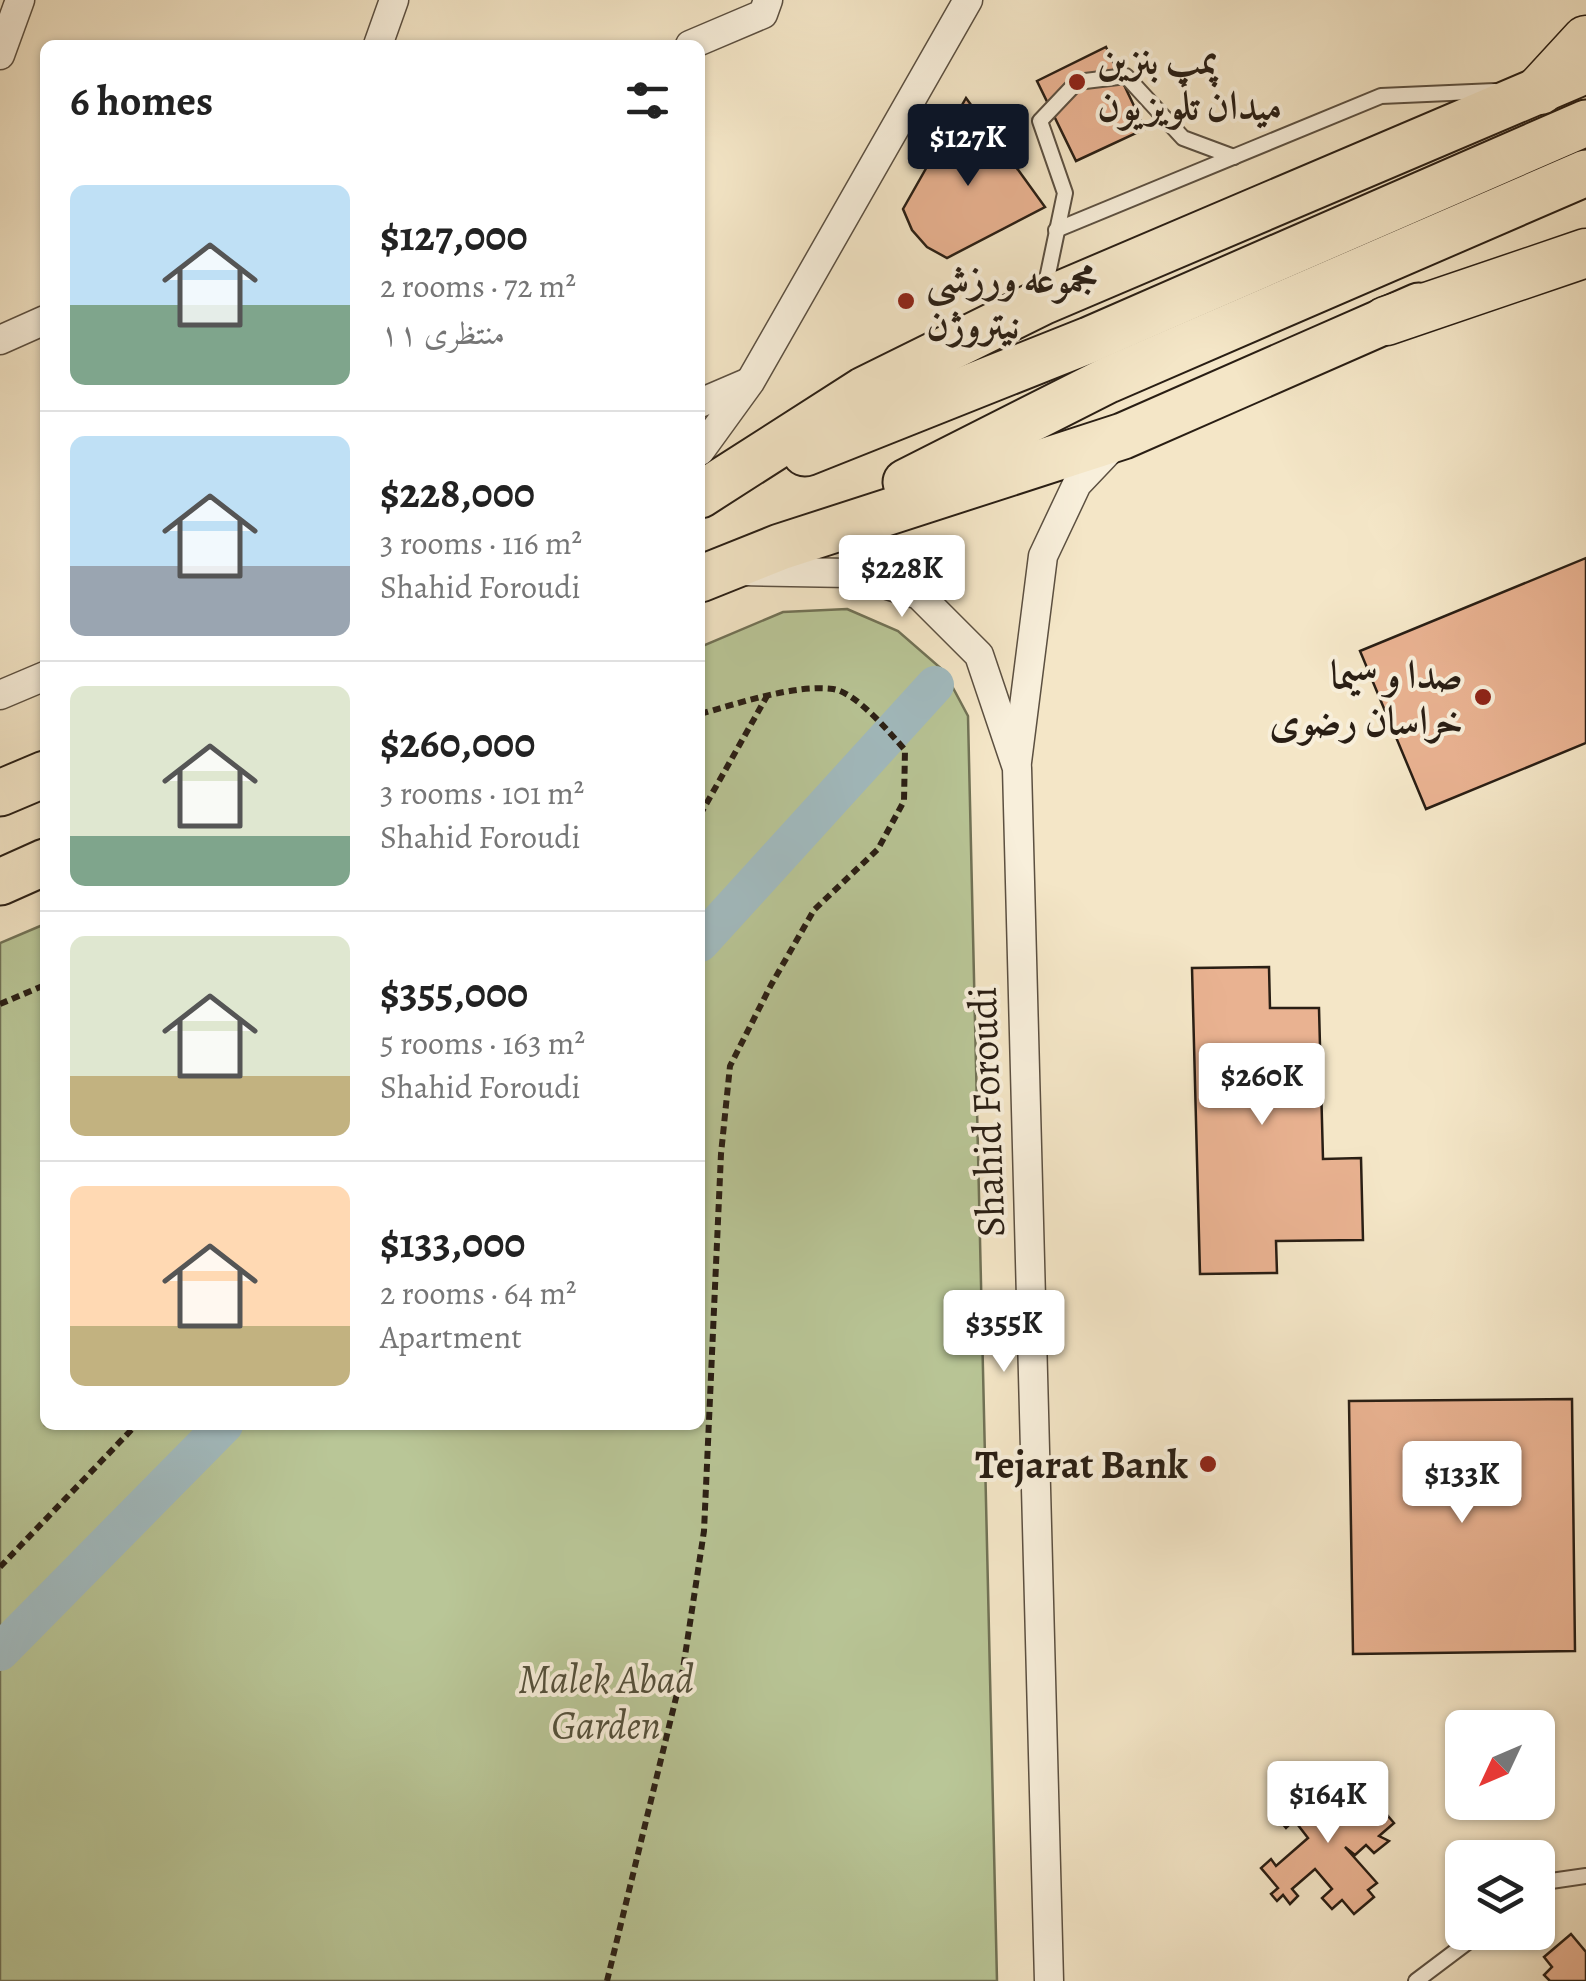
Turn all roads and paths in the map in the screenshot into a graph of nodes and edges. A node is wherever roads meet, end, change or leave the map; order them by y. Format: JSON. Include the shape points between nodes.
{"nodes":[{"id":1,"x":20,"y":0,"type":"edge"},
{"id":2,"x":394,"y":0,"type":"edge"},
{"id":3,"x":768,"y":0,"type":"edge"},
{"id":4,"x":968,"y":0,"type":"edge"},
{"id":5,"x":380,"y":40,"type":"edge"},
{"id":6,"x":702,"y":40,"type":"edge"},
{"id":7,"x":1586,"y":40,"type":"edge"},
{"id":8,"x":0,"y":55,"type":"edge"},
{"id":9,"x":1586,"y":70,"type":"edge"},
{"id":10,"x":1540,"y":90,"type":"junction"},
{"id":11,"x":1586,"y":124,"type":"edge"},
{"id":12,"x":1234,"y":158,"type":"junction"},
{"id":13,"x":1586,"y":174,"type":"edge"},
{"id":14,"x":1056,"y":230,"type":"junction"},
{"id":15,"x":1586,"y":234,"type":"edge"},
{"id":16,"x":1586,"y":252,"type":"edge"},
{"id":17,"x":1042,"y":302,"type":"junction"},
{"id":18,"x":1386,"y":321,"type":"junction"},
{"id":19,"x":40,"y":322,"type":"edge"},
{"id":20,"x":0,"y":340,"type":"edge"},
{"id":21,"x":750,"y":382,"type":"junction"},
{"id":22,"x":705,"y":401,"type":"edge"},
{"id":23,"x":1123,"y":436,"type":"junction"},
{"id":24,"x":705,"y":478,"type":"edge"},
{"id":25,"x":780,"y":547,"type":"junction"},
{"id":26,"x":710,"y":575,"type":"edge"},
{"id":27,"x":40,"y":678,"type":"edge"},
{"id":28,"x":0,"y":694,"type":"edge"},
{"id":29,"x":768,"y":694,"type":"junction"},
{"id":30,"x":705,"y":713,"type":"edge"},
{"id":31,"x":1016,"y":768,"type":"junction"},
{"id":32,"x":40,"y":776,"type":"edge"},
{"id":33,"x":0,"y":793,"type":"edge"},
{"id":34,"x":705,"y":806,"type":"edge"},
{"id":35,"x":40,"y":864,"type":"edge"},
{"id":36,"x":0,"y":882,"type":"edge"},
{"id":37,"x":40,"y":987,"type":"edge"},
{"id":38,"x":0,"y":1004,"type":"edge"},
{"id":39,"x":131,"y":1430,"type":"edge"},
{"id":40,"x":0,"y":1567,"type":"edge"},
{"id":41,"x":1586,"y":1876,"type":"edge"},
{"id":42,"x":1555,"y":1880,"type":"edge"},
{"id":43,"x":1458,"y":1950,"type":"edge"},
{"id":44,"x":607,"y":1981,"type":"edge"},
{"id":45,"x":1048,"y":1981,"type":"edge"},
{"id":46,"x":1416,"y":1981,"type":"edge"}],
"edges":[{"from":1,"to":8,"type":"street"},
{"from":2,"to":5,"type":"street"},
{"from":3,"to":6,"type":"street","via":[[763,14]]},
{"from":4,"to":21,"type":"street"},
{"from":7,"to":10,"type":"highway"},
{"from":9,"to":10,"type":"main road"},
{"from":10,"to":12,"type":"lane","via":[[1381,96]]},
{"from":10,"to":17,"type":"main road"},
{"from":11,"to":24,"type":"main road","via":[[1089,340]]},
{"from":12,"to":14,"type":"lane"},
{"from":12,"to":14,"type":"lane","via":[[1184,138],[1126,76],[1077,82],[1040,121],[1065,192]]},
{"from":13,"to":25,"type":"main road","via":[[1108,380]]},
{"from":14,"to":17,"type":"lane"},
{"from":15,"to":18,"type":"main road"},
{"from":16,"to":18,"type":"highway"},
{"from":17,"to":24,"type":"main road"},
{"from":18,"to":23,"type":"main road"},
{"from":19,"to":20,"type":"street"},
{"from":21,"to":22,"type":"street"},
{"from":21,"to":24,"type":"street"},
{"from":23,"to":25,"type":"main road"},
{"from":23,"to":31,"type":"street","via":[[1077,484],[1043,556]]},
{"from":25,"to":26,"type":"main road"},
{"from":26,"to":31,"type":"street","name":"Shahid Foroudi","via":[[850,573],[919,595],[979,654]]},
{"from":27,"to":28,"type":"street"},
{"from":29,"to":30,"type":"path"},
{"from":29,"to":34,"type":"path"},
{"from":29,"to":44,"type":"path","via":[[836,689],[876,716],[905,750],[904,801],[878,849],[814,910],[730,1066],[704,1531],[683,1668]]},
{"from":31,"to":45,"type":"street","name":"Shahid Foroudi"},
{"from":32,"to":33,"type":"main road"},
{"from":35,"to":36,"type":"main road"},
{"from":37,"to":38,"type":"path"},
{"from":39,"to":40,"type":"path"},
{"from":41,"to":42,"type":"lane"},
{"from":43,"to":46,"type":"lane"}]}
